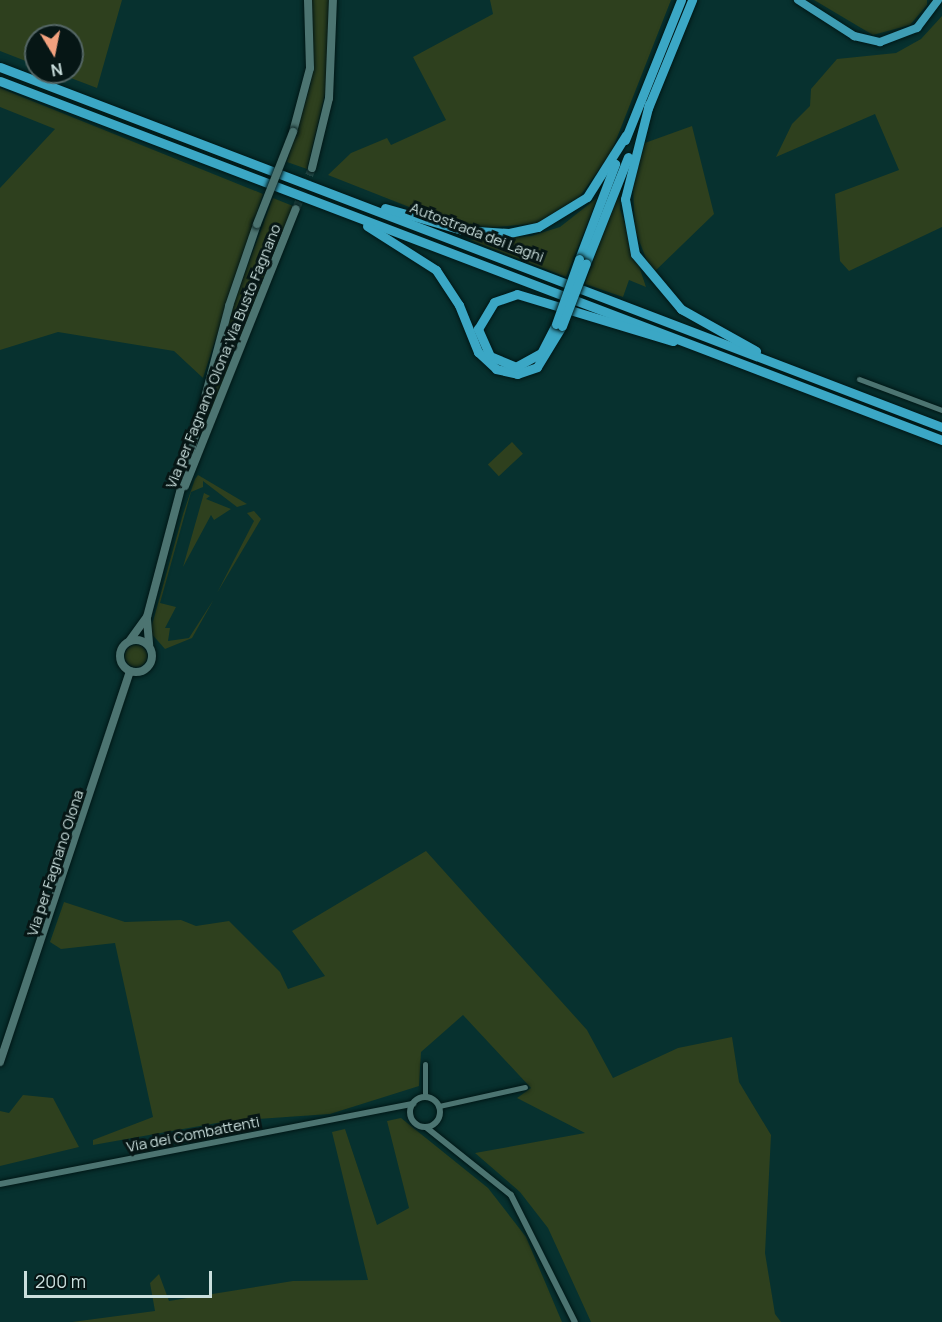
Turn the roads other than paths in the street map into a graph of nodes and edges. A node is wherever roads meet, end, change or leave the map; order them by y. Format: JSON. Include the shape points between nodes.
{"nodes":[{"id":1,"x":308,"y":0,"type":"edge"},
{"id":2,"x":333,"y":0,"type":"edge"},
{"id":3,"x":675,"y":0,"type":"edge"},
{"id":4,"x":681,"y":0,"type":"edge"},
{"id":5,"x":692,"y":0,"type":"edge"},
{"id":6,"x":798,"y":0,"type":"edge"},
{"id":7,"x":935,"y":2,"type":"edge"},
{"id":8,"x":669,"y":28,"type":"junction"},
{"id":9,"x":0,"y":67,"type":"edge"},
{"id":10,"x":0,"y":81,"type":"edge"},
{"id":11,"x":649,"y":104,"type":"junction"},
{"id":12,"x":626,"y":135,"type":"junction"},
{"id":13,"x":312,"y":168,"type":"tunnel mouth"},
{"id":14,"x":339,"y":195,"type":"junction"},
{"id":15,"x":296,"y":209,"type":"tunnel mouth"},
{"id":16,"x":335,"y":209,"type":"junction"},
{"id":17,"x":582,"y":261,"type":"junction"},
{"id":18,"x":559,"y":325,"type":"junction"},
{"id":19,"x":692,"y":344,"type":"junction"},
{"id":20,"x":790,"y":369,"type":"junction"},
{"id":21,"x":859,"y":379,"type":"dead end"},
{"id":22,"x":942,"y":410,"type":"edge"},
{"id":23,"x":942,"y":427,"type":"edge"},
{"id":24,"x":942,"y":440,"type":"edge"},
{"id":25,"x":177,"y":507,"type":"junction"},
{"id":26,"x":147,"y":618,"type":"junction"},
{"id":27,"x":130,"y":640,"type":"junction"},
{"id":28,"x":149,"y":645,"type":"junction"},
{"id":29,"x":130,"y":671,"type":"junction"},
{"id":30,"x":0,"y":1062,"type":"edge"},
{"id":31,"x":425,"y":1064,"type":"dead end"},
{"id":32,"x":525,"y":1087,"type":"dead end"},
{"id":33,"x":425,"y":1097,"type":"junction"},
{"id":34,"x":413,"y":1104,"type":"junction"},
{"id":35,"x":439,"y":1106,"type":"junction"},
{"id":36,"x":391,"y":1111,"type":"junction"},
{"id":37,"x":411,"y":1118,"type":"junction"},
{"id":38,"x":439,"y":1119,"type":"junction"},
{"id":39,"x":426,"y":1128,"type":"junction"},
{"id":40,"x":445,"y":1140,"type":"junction"},
{"id":41,"x":0,"y":1184,"type":"edge"},
{"id":42,"x":575,"y":1322,"type":"edge"}],
"edges":[{"from":1,"to":25,"type":"main road","name":"Via per Fagnano Olona;Via Busto Fagnano","bridge":true,"via":[[310,68],[293,132],[229,306]]},
{"from":2,"to":13,"type":"main road","via":[[329,98]]},
{"from":3,"to":8,"type":"highway"},
{"from":4,"to":8,"type":"highway"},
{"from":5,"to":11,"type":"highway"},
{"from":6,"to":7,"type":"highway","via":[[854,36],[880,42],[917,28]]},
{"from":8,"to":12,"type":"highway"},
{"from":9,"to":14,"type":"highway","name":"Autostrada dei Laghi"},
{"from":10,"to":16,"type":"highway","name":"Autostrada dei Laghi"},
{"from":11,"to":17,"type":"highway"},
{"from":11,"to":20,"type":"highway","via":[[625,199],[635,254],[681,309]]},
{"from":12,"to":14,"type":"highway","via":[[587,197],[552,222],[523,231],[444,227]]},
{"from":12,"to":17,"type":"highway"},
{"from":14,"to":20,"type":"highway","name":"Autostrada dei Laghi"},
{"from":15,"to":25,"type":"main road","name":"Via per Fagnano Olona;Via Busto Fagnano"},
{"from":16,"to":18,"type":"highway","via":[[414,251],[436,270],[459,305],[478,352],[496,369],[517,374],[537,367]]},
{"from":16,"to":19,"type":"highway","name":"Autostrada dei Laghi"},
{"from":17,"to":18,"type":"highway","bridge":true},
{"from":18,"to":19,"type":"highway","via":[[541,353],[516,367],[490,356],[478,329],[494,302],[517,294]]},
{"from":19,"to":24,"type":"highway","name":"Autostrada dei Laghi"},
{"from":20,"to":23,"type":"highway","name":"Autostrada dei Laghi"},
{"from":21,"to":22,"type":"street"},
{"from":25,"to":26,"type":"main road","name":"Via per Fagnano Olona"},
{"from":26,"to":27,"type":"main road","name":"Via per Fagnano Olona"},
{"from":26,"to":28,"type":"main road","name":"Via per Fagnano Olona"},
{"from":27,"to":28,"type":"main road"},
{"from":27,"to":29,"type":"main road","name":"Via per Fagnano Olona","via":[[120,657]]},
{"from":28,"to":29,"type":"main road","name":"Via per Fagnano Olona","via":[[148,667]]},
{"from":29,"to":30,"type":"main road","name":"Via per Fagnano Olona"},
{"from":31,"to":33,"type":"street"},
{"from":32,"to":35,"type":"street"},
{"from":33,"to":34,"type":"street","name":"Via dei Combattenti"},
{"from":33,"to":35,"type":"street"},
{"from":34,"to":36,"type":"street","name":"Via dei Combattenti"},
{"from":34,"to":37,"type":"street"},
{"from":35,"to":38,"type":"street"},
{"from":36,"to":37,"type":"street","name":"Via dei Combattenti"},
{"from":36,"to":41,"type":"street","name":"Via dei Combattenti"},
{"from":37,"to":39,"type":"street","name":"Via dei Combattenti"},
{"from":38,"to":39,"type":"street"},
{"from":38,"to":40,"type":"street"},
{"from":39,"to":40,"type":"street","name":"Via dei Combattenti"},
{"from":40,"to":42,"type":"street","name":"Via dei Combattenti","via":[[511,1195]]}]}
